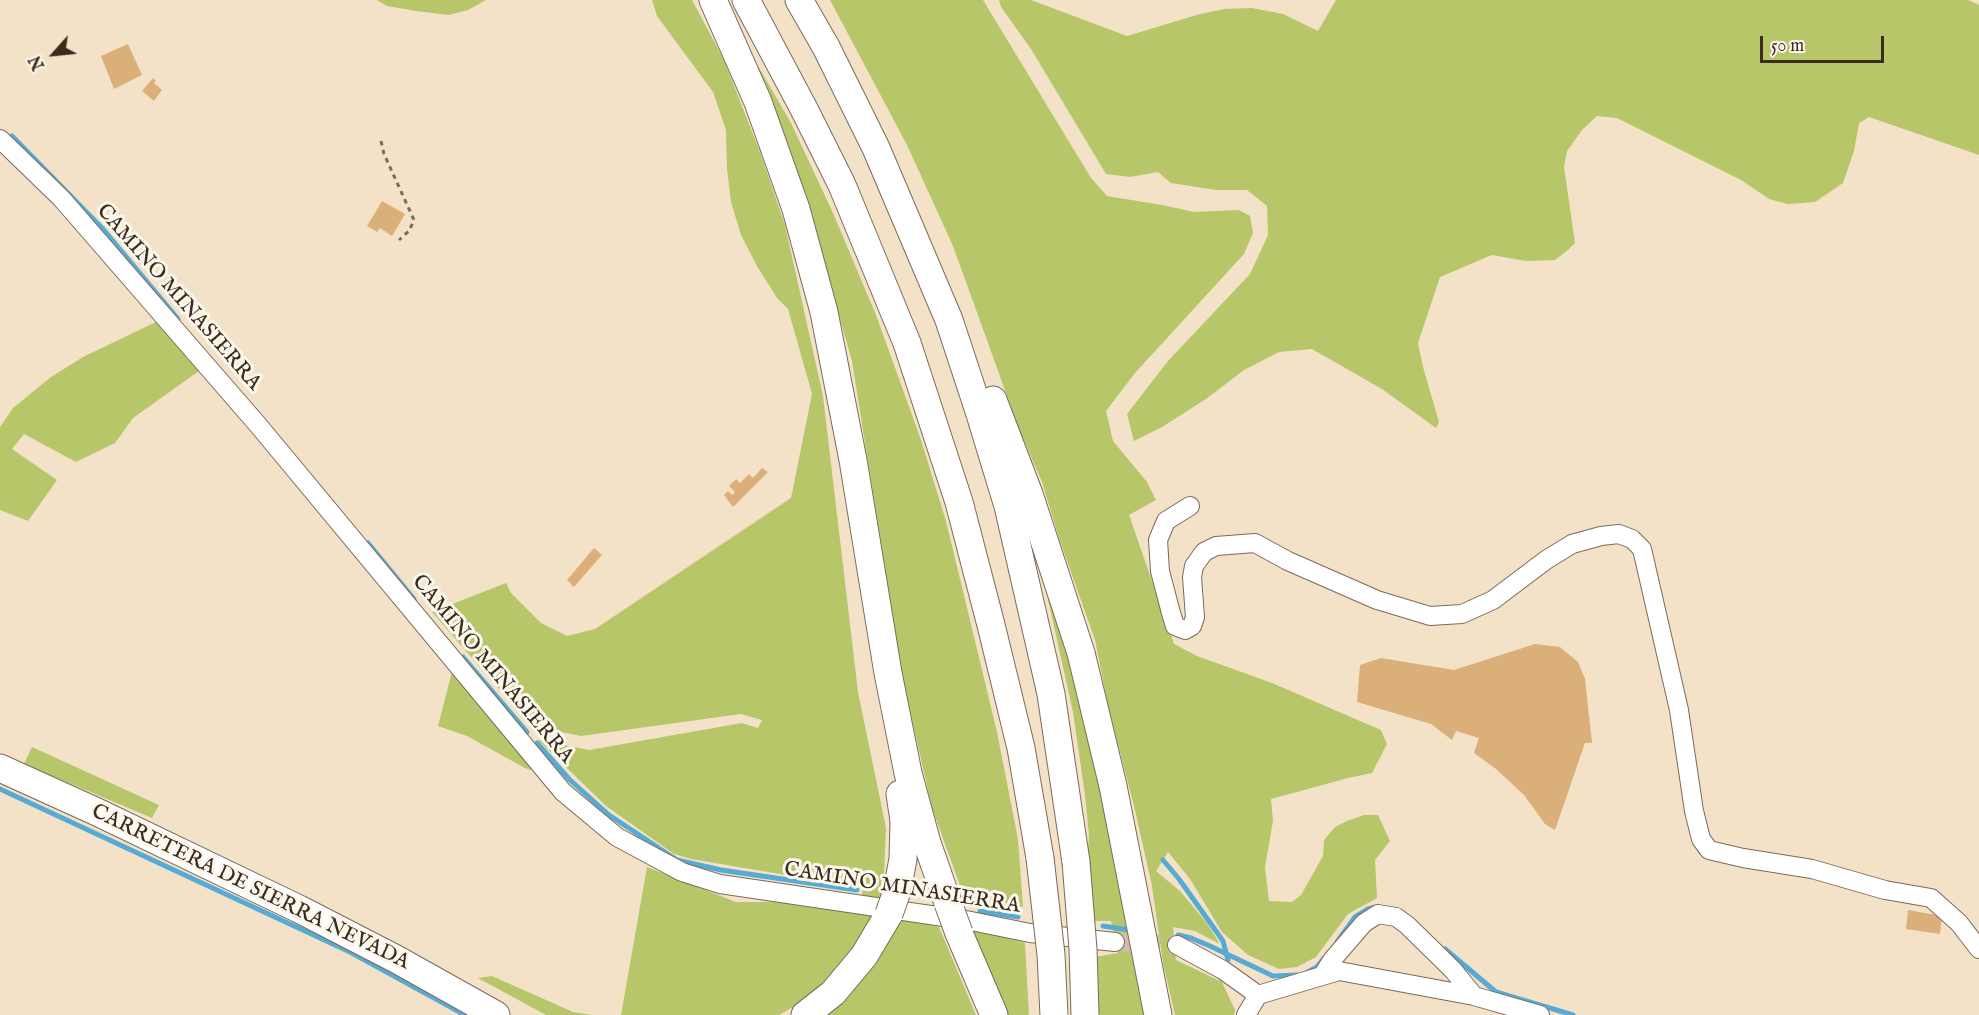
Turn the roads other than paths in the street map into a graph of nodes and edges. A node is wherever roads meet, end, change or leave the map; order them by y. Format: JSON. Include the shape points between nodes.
{"nodes":[{"id":1,"x":713,"y":0,"type":"edge"},
{"id":2,"x":746,"y":0,"type":"edge"},
{"id":3,"x":799,"y":0,"type":"edge"},
{"id":4,"x":0,"y":139,"type":"edge"},
{"id":5,"x":917,"y":241,"type":"junction"},
{"id":6,"x":1190,"y":506,"type":"dead end"},
{"id":7,"x":890,"y":684,"type":"junction"},
{"id":8,"x":0,"y":768,"type":"edge"},
{"id":9,"x":1115,"y":942,"type":"tunnel mouth"},
{"id":10,"x":1177,"y":945,"type":"tunnel mouth"},
{"id":11,"x":1979,"y":949,"type":"edge"},
{"id":12,"x":1322,"y":976,"type":"junction"},
{"id":13,"x":1258,"y":995,"type":"junction"},
{"id":14,"x":1474,"y":996,"type":"junction"},
{"id":15,"x":496,"y":1015,"type":"edge"},
{"id":16,"x":805,"y":1015,"type":"edge"},
{"id":17,"x":994,"y":1015,"type":"edge"},
{"id":18,"x":1054,"y":1015,"type":"edge"},
{"id":19,"x":1085,"y":1015,"type":"edge"},
{"id":20,"x":1158,"y":1015,"type":"edge"},
{"id":21,"x":1246,"y":1015,"type":"edge"},
{"id":22,"x":1540,"y":1015,"type":"edge"}],
"edges":[{"from":1,"to":7,"type":"highway","via":[[758,102],[796,208],[824,312]]},
{"from":2,"to":18,"type":"highway","bridge":true,"via":[[842,185],[907,343],[959,502],[1021,748],[1040,858]]},
{"from":3,"to":5,"type":"highway","via":[[876,148]]},
{"from":4,"to":9,"type":"street","name":"CAMINO MINASIERRA","via":[[61,198],[251,417],[563,792],[617,837],[682,872],[720,884],[1030,933]]},
{"from":5,"to":19,"type":"highway","bridge":true,"via":[[948,320],[1008,506],[1051,694],[1076,862]]},
{"from":5,"to":20,"type":"highway","via":[[957,305],[1029,494],[1082,653],[1113,786]]},
{"from":6,"to":11,"type":"street","via":[[1166,521],[1158,540],[1160,571],[1171,613],[1175,626],[1185,630],[1192,626],[1195,617],[1194,566],[1204,552],[1216,546],[1254,543],[1377,600],[1430,616],[1462,614],[1493,600],[1572,544],[1619,534],[1632,539],[1642,549],[1679,710],[1694,811],[1708,850],[1812,868],[1885,890],[1931,898],[1959,923]]},
{"from":7,"to":16,"type":"highway","via":[[888,725],[904,821],[903,859],[893,903],[864,956],[833,993]]},
{"from":7,"to":17,"type":"highway","bridge":true,"via":[[927,843]]},
{"from":8,"to":15,"type":"highway","name":"CARRETERA DE SIERRA NEVADA","via":[[299,909]]},
{"from":10,"to":13,"type":"street"},
{"from":12,"to":13,"type":"street"},
{"from":12,"to":14,"type":"street","via":[[1339,971]]},
{"from":12,"to":14,"type":"street","via":[[1364,923],[1378,914],[1396,917],[1407,925]]},
{"from":13,"to":21,"type":"street"},
{"from":14,"to":22,"type":"street"}]}
